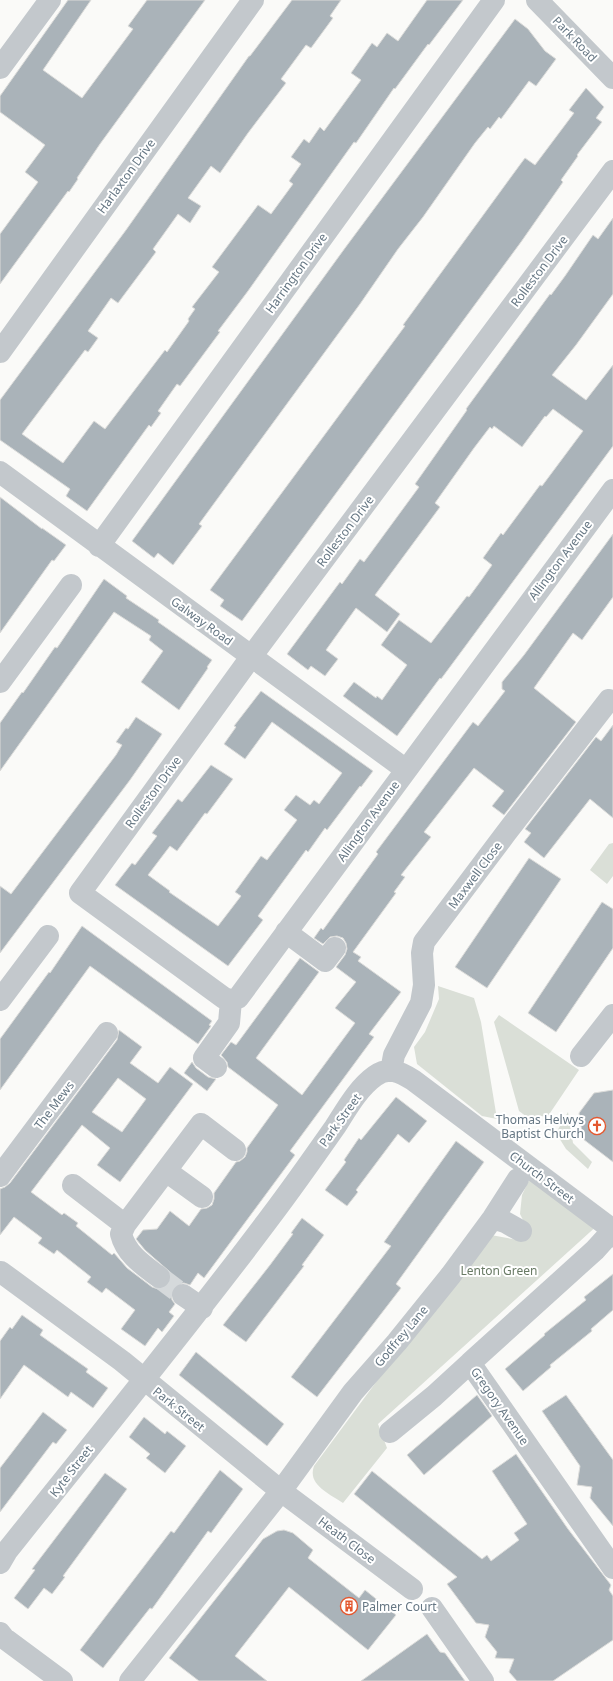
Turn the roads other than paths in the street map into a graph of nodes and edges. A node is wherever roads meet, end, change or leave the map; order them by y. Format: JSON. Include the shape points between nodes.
{"nodes":[{"id":1,"x":50,"y":0,"type":"edge"},
{"id":2,"x":252,"y":0,"type":"edge"},
{"id":3,"x":494,"y":0,"type":"edge"},
{"id":4,"x":537,"y":0,"type":"edge"},
{"id":5,"x":0,"y":68,"type":"edge"},
{"id":6,"x":613,"y":78,"type":"edge"},
{"id":7,"x":613,"y":171,"type":"edge"},
{"id":8,"x":0,"y":352,"type":"edge"},
{"id":9,"x":0,"y":472,"type":"edge"},
{"id":10,"x":613,"y":490,"type":"edge"},
{"id":11,"x":99,"y":546,"type":"junction"},
{"id":12,"x":71,"y":585,"type":"dead end"},
{"id":13,"x":251,"y":657,"type":"junction"},
{"id":14,"x":0,"y":682,"type":"edge"},
{"id":15,"x":609,"y":700,"type":"dead end"},
{"id":16,"x":405,"y":769,"type":"junction"},
{"id":17,"x":286,"y":932,"type":"junction"},
{"id":18,"x":48,"y":936,"type":"dead end"},
{"id":19,"x":335,"y":948,"type":"dead end"},
{"id":20,"x":0,"y":1000,"type":"edge"},
{"id":21,"x":231,"y":1000,"type":"junction"},
{"id":22,"x":613,"y":1016,"type":"edge"},
{"id":23,"x":107,"y":1033,"type":"dead end"},
{"id":24,"x":581,"y":1056,"type":"dead end"},
{"id":25,"x":216,"y":1067,"type":"dead end"},
{"id":26,"x":391,"y":1071,"type":"junction"},
{"id":27,"x":235,"y":1150,"type":"dead end"},
{"id":28,"x":166,"y":1171,"type":"junction"},
{"id":29,"x":0,"y":1176,"type":"edge"},
{"id":30,"x":518,"y":1179,"type":"dead end"},
{"id":31,"x":74,"y":1185,"type":"dead end"},
{"id":32,"x":202,"y":1197,"type":"dead end"},
{"id":33,"x":493,"y":1218,"type":"junction"},
{"id":34,"x":125,"y":1224,"type":"junction"},
{"id":35,"x":613,"y":1230,"type":"edge"},
{"id":36,"x":521,"y":1231,"type":"dead end"},
{"id":37,"x":613,"y":1235,"type":"edge"},
{"id":38,"x":0,"y":1273,"type":"edge"},
{"id":39,"x":159,"y":1277,"type":"tunnel mouth"},
{"id":40,"x":183,"y":1294,"type":"tunnel mouth"},
{"id":41,"x":202,"y":1308,"type":"junction"},
{"id":42,"x":470,"y":1363,"type":"junction"},
{"id":43,"x":143,"y":1380,"type":"junction"},
{"id":44,"x":390,"y":1432,"type":"dead end"},
{"id":45,"x":281,"y":1491,"type":"junction"},
{"id":46,"x":0,"y":1562,"type":"edge"},
{"id":47,"x":613,"y":1568,"type":"edge"},
{"id":48,"x":412,"y":1589,"type":"dead end"},
{"id":49,"x":432,"y":1608,"type":"dead end"},
{"id":50,"x":0,"y":1633,"type":"edge"},
{"id":51,"x":136,"y":1679,"type":"edge"},
{"id":52,"x":62,"y":1681,"type":"edge"},
{"id":53,"x":483,"y":1681,"type":"edge"}],
"edges":[{"from":1,"to":5,"type":"street"},
{"from":2,"to":8,"type":"street","name":"Harlaxton Drive"},
{"from":3,"to":11,"type":"street","name":"Harrington Drive"},
{"from":4,"to":6,"type":"street","name":"Park Road"},
{"from":7,"to":13,"type":"street","name":"Rolleston Drive"},
{"from":9,"to":11,"type":"street","name":"Galway Road"},
{"from":10,"to":16,"type":"street","name":"Allington Avenue"},
{"from":11,"to":13,"type":"street","name":"Galway Road"},
{"from":12,"to":14,"type":"street"},
{"from":13,"to":16,"type":"street","name":"Galway Road"},
{"from":13,"to":21,"type":"street","name":"Rolleston Drive","via":[[80,893],[224,998]]},
{"from":15,"to":26,"type":"street","name":"Maxwell Close","via":[[424,942],[424,985],[421,1003],[396,1050]]},
{"from":16,"to":17,"type":"street","name":"Allington Avenue"},
{"from":17,"to":19,"type":"street","via":[[325,961]]},
{"from":17,"to":21,"type":"street","name":"Allington Avenue","via":[[238,998]]},
{"from":18,"to":20,"type":"street"},
{"from":21,"to":25,"type":"street","via":[[229,1023],[204,1058]]},
{"from":22,"to":24,"type":"street"},
{"from":23,"to":29,"type":"street","name":"The Mews"},
{"from":26,"to":35,"type":"street","name":"Church Street","via":[[400,1072],[413,1080]]},
{"from":26,"to":41,"type":"street","name":"Park Street","via":[[375,1076],[353,1100]]},
{"from":27,"to":28,"type":"street","via":[[201,1124]]},
{"from":28,"to":32,"type":"street"},
{"from":28,"to":34,"type":"street"},
{"from":30,"to":33,"type":"street","name":"Godfrey Lane"},
{"from":31,"to":34,"type":"street"},
{"from":33,"to":36,"type":"street"},
{"from":33,"to":45,"type":"street","name":"Godfrey Lane","via":[[413,1323],[352,1392]]},
{"from":34,"to":39,"type":"street","via":[[122,1234],[128,1250]]},
{"from":37,"to":42,"type":"street","name":"Gregory Avenue","via":[[605,1239]]},
{"from":38,"to":43,"type":"street","via":[[116,1357]]},
{"from":40,"to":41,"type":"street"},
{"from":41,"to":43,"type":"street","name":"Park Street"},
{"from":42,"to":44,"type":"street"},
{"from":42,"to":47,"type":"street","name":"Gregory Avenue"},
{"from":43,"to":45,"type":"street","name":"Park Street"},
{"from":43,"to":46,"type":"street","name":"Kyte Street"},
{"from":45,"to":48,"type":"street","name":"Heath Close"},
{"from":45,"to":51,"type":"street"},
{"from":49,"to":53,"type":"street"},
{"from":50,"to":52,"type":"street"}]}
